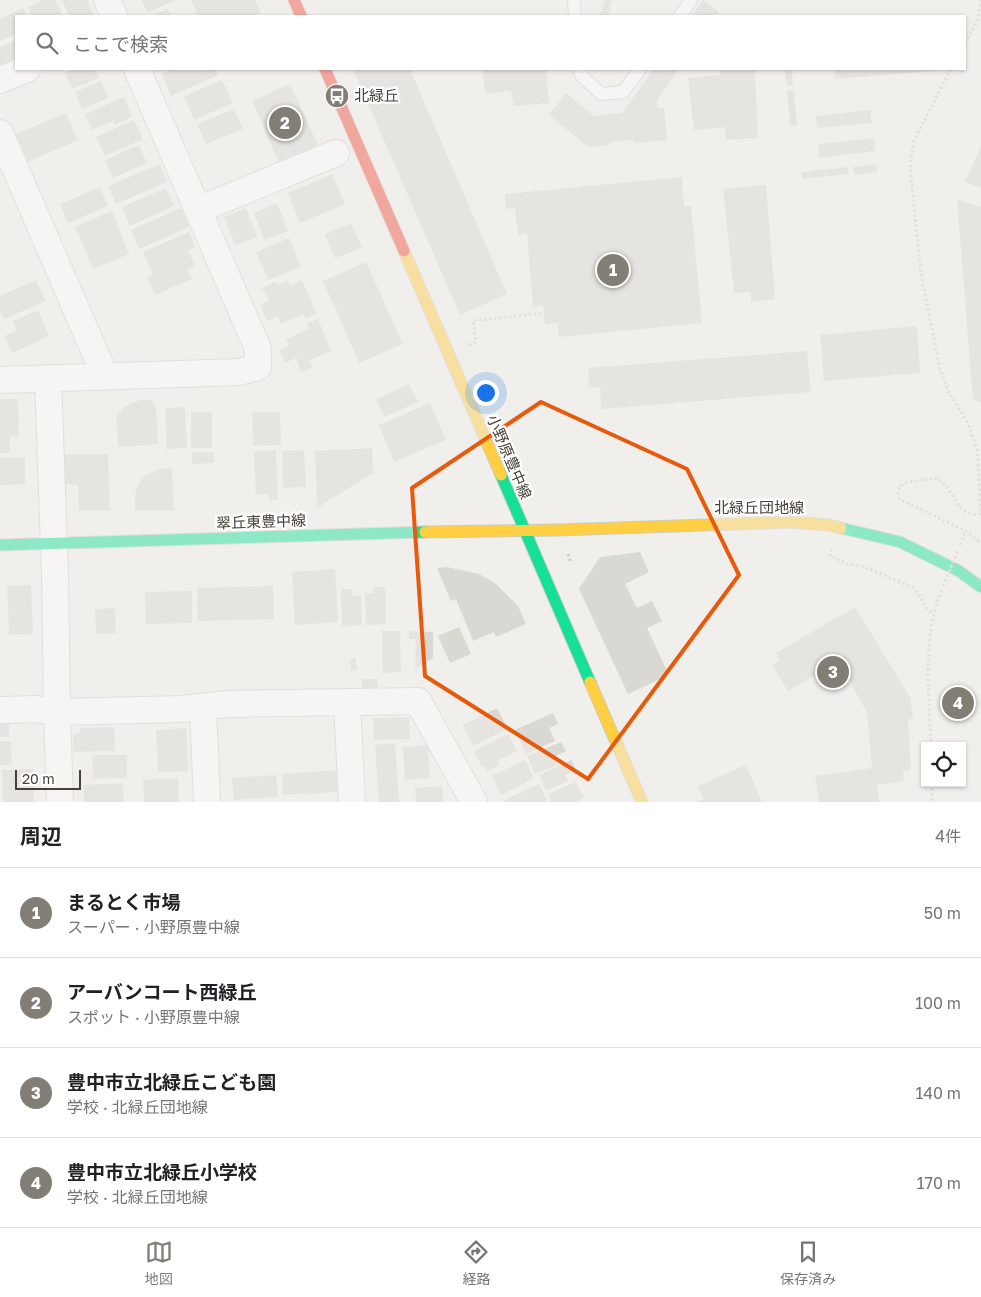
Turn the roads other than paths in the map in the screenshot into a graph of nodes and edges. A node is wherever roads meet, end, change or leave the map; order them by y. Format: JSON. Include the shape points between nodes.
{"nodes":[{"id":1,"x":107,"y":0,"type":"edge"},
{"id":2,"x":294,"y":0,"type":"edge"},
{"id":3,"x":574,"y":0,"type":"edge"},
{"id":4,"x":690,"y":0,"type":"edge"},
{"id":5,"x":114,"y":15,"type":"edge"},
{"id":6,"x":302,"y":15,"type":"edge"},
{"id":7,"x":575,"y":15,"type":"edge"},
{"id":8,"x":681,"y":15,"type":"edge"},
{"id":9,"x":25,"y":70,"type":"edge"},
{"id":10,"x":137,"y":70,"type":"edge"},
{"id":11,"x":325,"y":70,"type":"edge"},
{"id":12,"x":580,"y":70,"type":"edge"},
{"id":13,"x":639,"y":70,"type":"edge"},
{"id":14,"x":0,"y":80,"type":"edge"},
{"id":15,"x":0,"y":134,"type":"edge"},
{"id":16,"x":336,"y":153,"type":"dead end"},
{"id":17,"x":198,"y":210,"type":"junction"},
{"id":18,"x":105,"y":376,"type":"junction"},
{"id":19,"x":48,"y":378,"type":"junction"},
{"id":20,"x":0,"y":380,"type":"edge"},
{"id":21,"x":524,"y":531,"type":"junction"},
{"id":22,"x":54,"y":543,"type":"junction"},
{"id":23,"x":0,"y":545,"type":"edge"},
{"id":24,"x":981,"y":587,"type":"edge"},
{"id":25,"x":347,"y":702,"type":"junction"},
{"id":26,"x":203,"y":707,"type":"junction"},
{"id":27,"x":0,"y":710,"type":"edge"},
{"id":28,"x":57,"y":712,"type":"junction"},
{"id":29,"x":60,"y":802,"type":"edge"},
{"id":30,"x":207,"y":802,"type":"edge"},
{"id":31,"x":352,"y":802,"type":"edge"},
{"id":32,"x":474,"y":802,"type":"edge"},
{"id":33,"x":642,"y":802,"type":"edge"}],
"edges":[{"from":1,"to":5,"type":"street"},
{"from":2,"to":6,"type":"street"},
{"from":3,"to":7,"type":"lane"},
{"from":4,"to":8,"type":"lane"},
{"from":9,"to":14,"type":"street"},
{"from":10,"to":17,"type":"street"},
{"from":11,"to":21,"type":"street","name":"小野原豊中線"},
{"from":12,"to":13,"type":"lane","via":[[581,75],[601,94],[623,92]]},
{"from":15,"to":18,"type":"street"},
{"from":16,"to":17,"type":"street"},
{"from":17,"to":18,"type":"street","via":[[258,349],[258,367],[239,372]]},
{"from":18,"to":19,"type":"street"},
{"from":19,"to":20,"type":"street"},
{"from":19,"to":22,"type":"street"},
{"from":21,"to":22,"type":"street","name":"翠丘東豊中線"},
{"from":21,"to":24,"type":"street","name":"北緑丘団地線","via":[[792,522],[829,525],[900,542],[959,571]]},
{"from":21,"to":33,"type":"street","name":"小野原豊中線"},
{"from":22,"to":23,"type":"street","name":"翠丘東豊中線"},
{"from":22,"to":28,"type":"street"},
{"from":25,"to":26,"type":"street"},
{"from":25,"to":31,"type":"street"},
{"from":25,"to":32,"type":"street","via":[[418,701]]},
{"from":26,"to":28,"type":"street"},
{"from":26,"to":30,"type":"street"},
{"from":27,"to":28,"type":"street"},
{"from":28,"to":29,"type":"street"}]}
